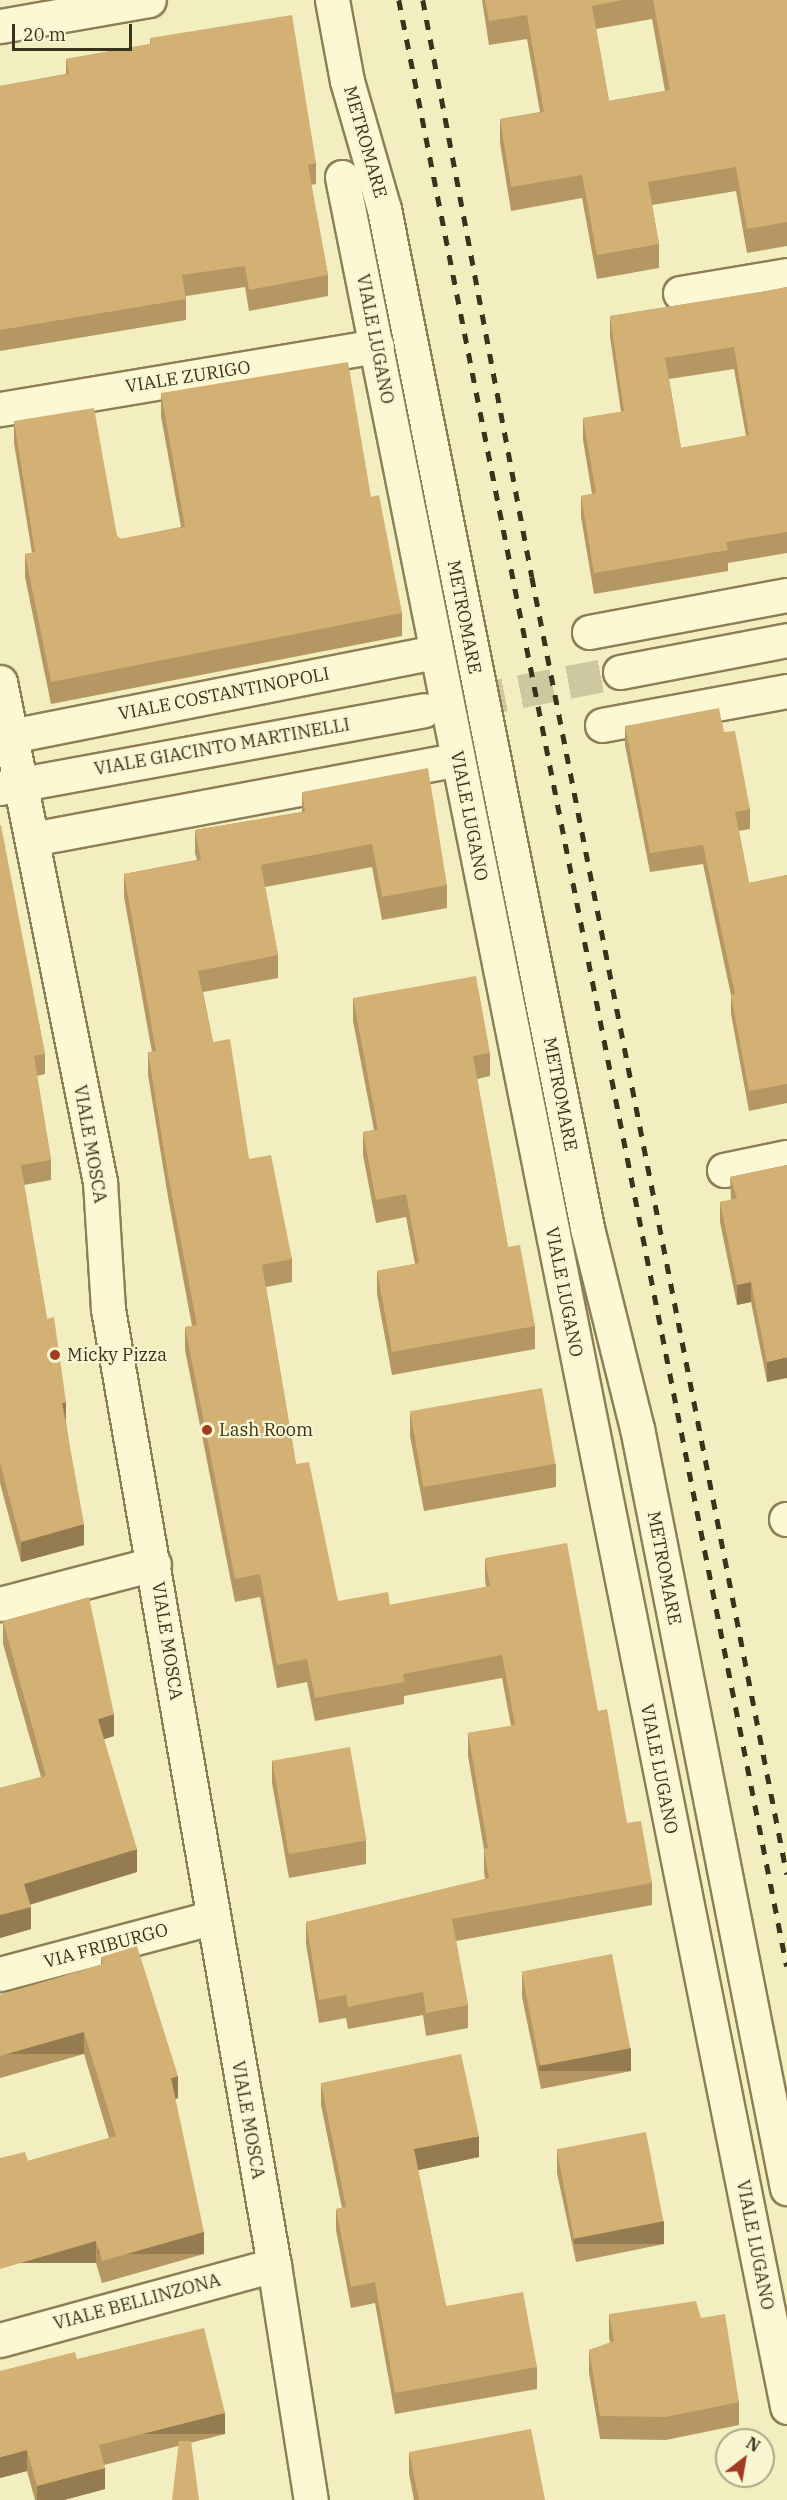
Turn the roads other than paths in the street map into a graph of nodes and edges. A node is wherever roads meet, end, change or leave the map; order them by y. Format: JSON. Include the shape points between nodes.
{"nodes":[{"id":1,"x":149,"y":0,"type":"edge"},
{"id":2,"x":332,"y":0,"type":"edge"},
{"id":3,"x":0,"y":26,"type":"edge"},
{"id":4,"x":342,"y":177,"type":"dead end"},
{"id":5,"x":787,"y":276,"type":"edge"},
{"id":6,"x":680,"y":293,"type":"dead end"},
{"id":7,"x":377,"y":346,"type":"junction"},
{"id":8,"x":0,"y":409,"type":"edge"},
{"id":9,"x":787,"y":595,"type":"edge"},
{"id":10,"x":589,"y":632,"type":"dead end"},
{"id":11,"x":787,"y":640,"type":"edge"},
{"id":12,"x":436,"y":652,"type":"junction"},
{"id":13,"x":620,"y":672,"type":"tunnel mouth"},
{"id":14,"x":0,"y":681,"type":"edge"},
{"id":15,"x":787,"y":691,"type":"edge"},
{"id":16,"x":423,"y":710,"type":"tunnel mouth"},
{"id":17,"x":602,"y":725,"type":"dead end"},
{"id":18,"x":11,"y":736,"type":"junction"},
{"id":19,"x":458,"y":759,"type":"junction"},
{"id":20,"x":10,"y":786,"type":"edge"},
{"id":21,"x":32,"y":839,"type":"junction"},
{"id":22,"x":787,"y":1157,"type":"edge"},
{"id":23,"x":724,"y":1170,"type":"dead end"},
{"id":24,"x":154,"y":1564,"type":"junction"},
{"id":25,"x":0,"y":1604,"type":"edge"},
{"id":26,"x":211,"y":1918,"type":"junction"},
{"id":27,"x":0,"y":1974,"type":"edge"},
{"id":28,"x":787,"y":2188,"type":"edge"},
{"id":29,"x":274,"y":2265,"type":"junction"},
{"id":30,"x":0,"y":2340,"type":"edge"},
{"id":31,"x":787,"y":2408,"type":"edge"},
{"id":32,"x":311,"y":2500,"type":"edge"}],
"edges":[{"from":1,"to":3,"type":"street"},
{"from":2,"to":28,"type":"street","name":"METROMARE","via":[[347,81],[384,209],[582,1205],[637,1428]]},
{"from":4,"to":7,"type":"street","name":"VIALE LUGANO"},
{"from":5,"to":6,"type":"street"},
{"from":7,"to":8,"type":"street","name":"VIALE ZURIGO"},
{"from":7,"to":12,"type":"street","name":"VIALE LUGANO"},
{"from":9,"to":10,"type":"street"},
{"from":11,"to":13,"type":"street"},
{"from":12,"to":18,"type":"street","name":"VIALE COSTANTINOPOLI"},
{"from":12,"to":19,"type":"street","name":"VIALE LUGANO"},
{"from":14,"to":18,"type":"street","name":"VIALE MOSCA"},
{"from":15,"to":17,"type":"street"},
{"from":16,"to":20,"type":"street","name":"VIALE GIACINTO MARTINELLI"},
{"from":18,"to":20,"type":"street","name":"VIALE MOSCA"},
{"from":19,"to":21,"type":"street"},
{"from":19,"to":31,"type":"street","name":"VIALE LUGANO"},
{"from":20,"to":21,"type":"street","name":"VIALE MOSCA"},
{"from":21,"to":24,"type":"street","name":"VIALE MOSCA","via":[[100,1182],[108,1309]]},
{"from":22,"to":23,"type":"street"},
{"from":24,"to":25,"type":"street"},
{"from":24,"to":26,"type":"street","name":"VIALE MOSCA"},
{"from":26,"to":27,"type":"street","name":"VIA FRIBURGO"},
{"from":26,"to":29,"type":"street","name":"VIALE MOSCA"},
{"from":29,"to":30,"type":"street","name":"VIALE BELLINZONA"},
{"from":29,"to":32,"type":"street","name":"VIALE MOSCA"}]}
